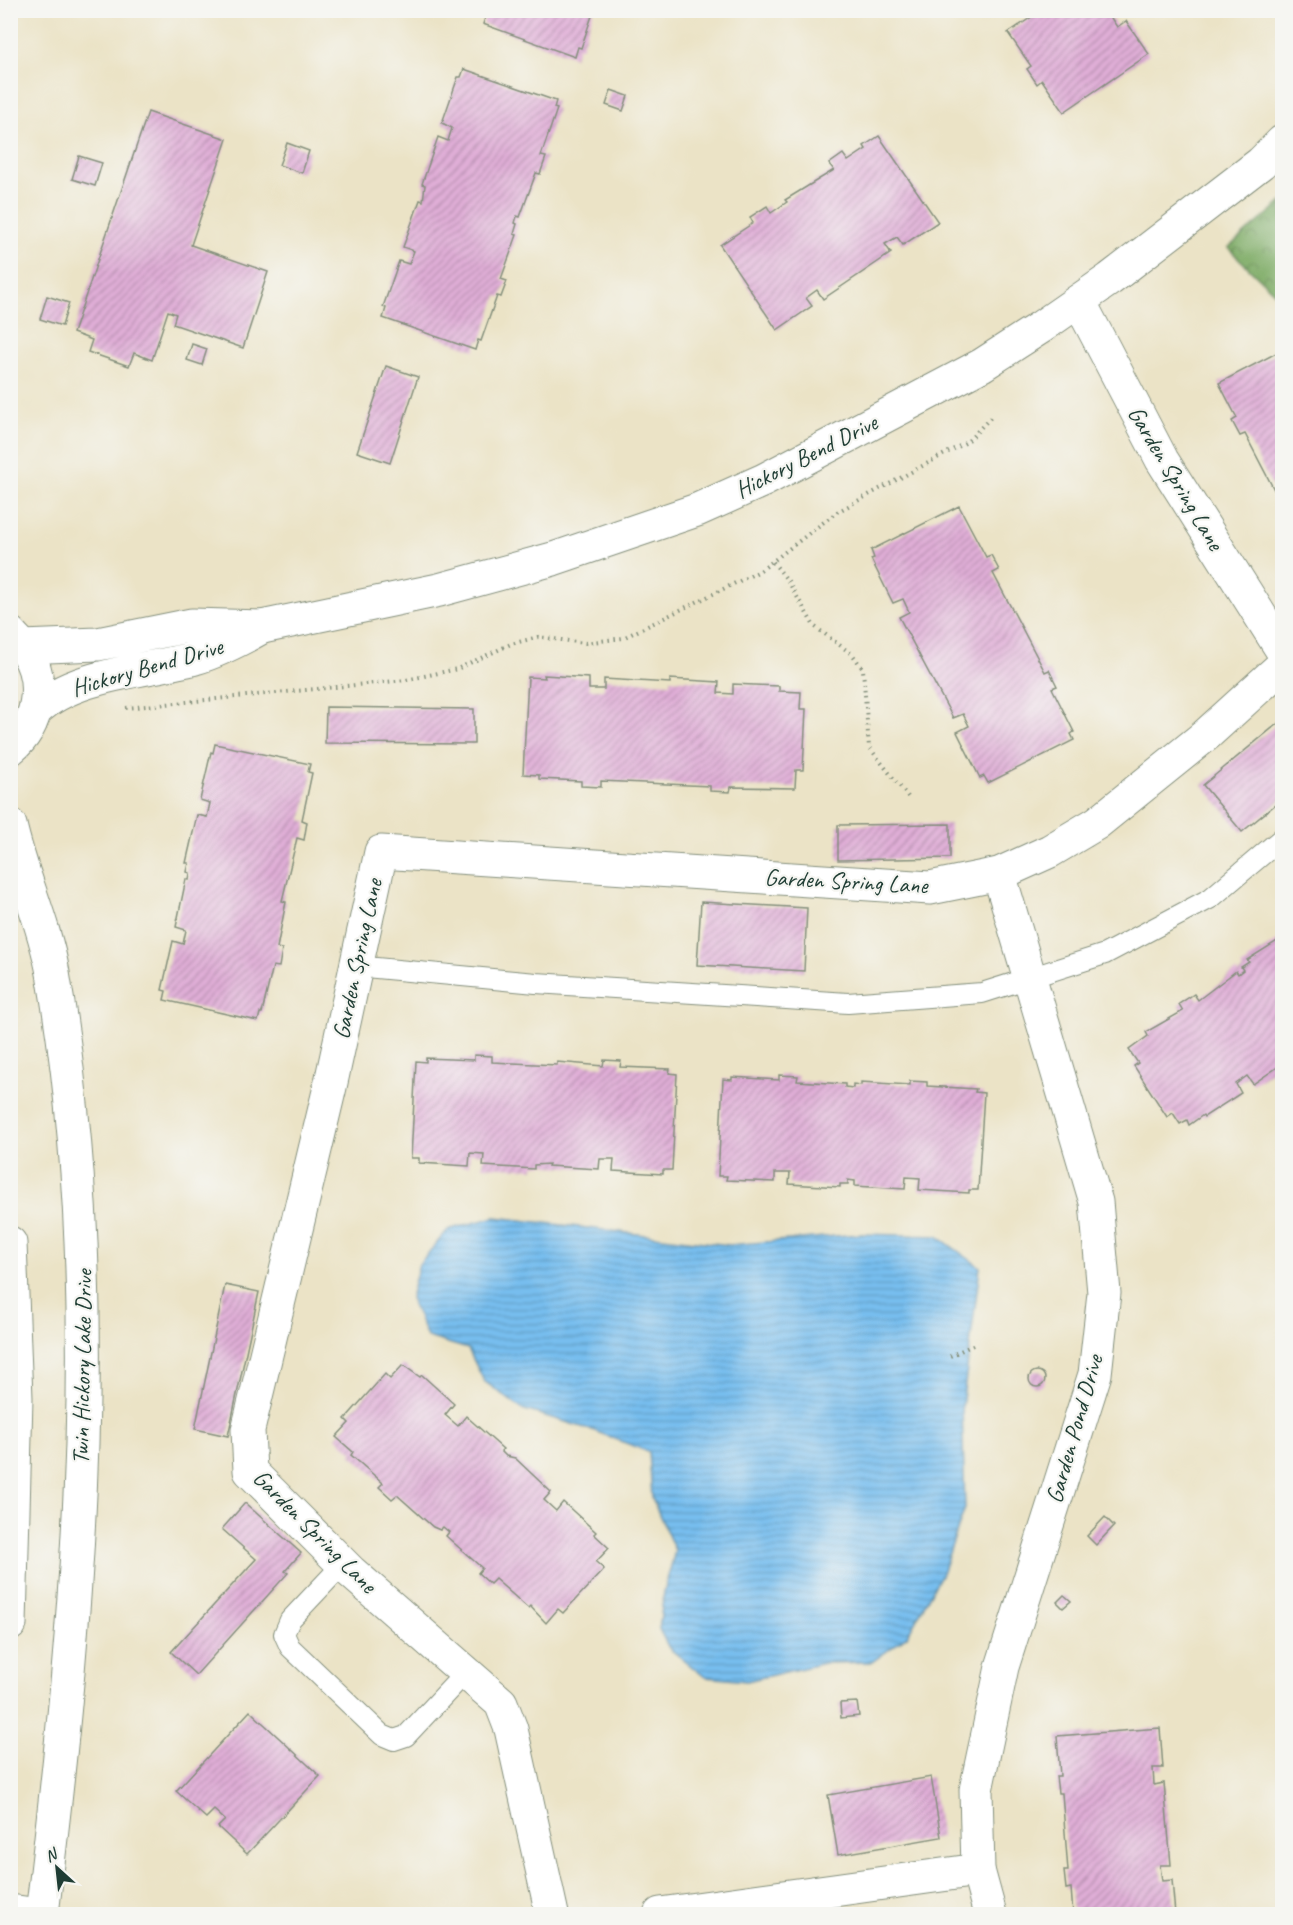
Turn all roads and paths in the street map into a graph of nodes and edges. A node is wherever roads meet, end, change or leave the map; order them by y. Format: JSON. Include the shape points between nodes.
{"nodes":[{"id":1,"x":1282,"y":142,"type":"edge"},
{"id":2,"x":1079,"y":301,"type":"junction"},
{"id":3,"x":993,"y":415,"type":"dead end"},
{"id":4,"x":773,"y":562,"type":"junction"},
{"id":5,"x":262,"y":627,"type":"junction"},
{"id":6,"x":17,"y":640,"type":"edge"},
{"id":7,"x":1282,"y":650,"type":"edge"},
{"id":8,"x":1282,"y":666,"type":"edge"},
{"id":9,"x":117,"y":708,"type":"dead end"},
{"id":10,"x":35,"y":711,"type":"junction"},
{"id":11,"x":10,"y":749,"type":"edge"},
{"id":12,"x":909,"y":798,"type":"dead end"},
{"id":13,"x":10,"y":825,"type":"edge"},
{"id":14,"x":1282,"y":838,"type":"edge"},
{"id":15,"x":999,"y":874,"type":"junction"},
{"id":16,"x":355,"y":966,"type":"junction"},
{"id":17,"x":1030,"y":978,"type":"junction"},
{"id":18,"x":10,"y":1243,"type":"edge"},
{"id":19,"x":977,"y":1343,"type":"dead end"},
{"id":20,"x":950,"y":1356,"type":"dead end"},
{"id":21,"x":343,"y":1564,"type":"junction"},
{"id":22,"x":10,"y":1624,"type":"edge"},
{"id":23,"x":466,"y":1672,"type":"junction"},
{"id":24,"x":978,"y":1870,"type":"junction"},
{"id":25,"x":10,"y":1911,"type":"edge"},
{"id":26,"x":32,"y":1914,"type":"edge"},
{"id":27,"x":42,"y":1914,"type":"edge"},
{"id":28,"x":552,"y":1914,"type":"edge"},
{"id":29,"x":660,"y":1914,"type":"edge"},
{"id":30,"x":990,"y":1914,"type":"edge"}],
"edges":[{"from":1,"to":2,"type":"street","name":"Hickory Bend Drive","via":[[1261,163]]},
{"from":2,"to":5,"type":"street","name":"Hickory Bend Drive","via":[[982,365],[764,480],[697,510],[542,562],[439,590]]},
{"from":2,"to":7,"type":"street","name":"Garden Spring Lane","via":[[1162,460]]},
{"from":3,"to":4,"type":"path","via":[[967,442],[837,512]]},
{"from":4,"to":9,"type":"path","via":[[623,638],[585,643],[538,637],[511,644],[457,669],[406,680]]},
{"from":4,"to":12,"type":"path","via":[[814,626],[853,656],[862,669],[869,747]]},
{"from":5,"to":6,"type":"street","name":"Hickory Bend Drive","via":[[192,625],[98,644]]},
{"from":5,"to":10,"type":"street","name":"Hickory Bend Drive","via":[[197,657],[110,676],[60,693]]},
{"from":6,"to":10,"type":"street","via":[[35,672]]},
{"from":8,"to":15,"type":"street","name":"Garden Spring Lane","via":[[1206,735],[1097,823],[1050,851]]},
{"from":10,"to":11,"type":"street","via":[[28,729]]},
{"from":13,"to":27,"type":"street","name":"Twin Hickory Lake Drive","via":[[39,914],[52,971],[78,1171],[84,1268],[85,1406],[65,1729]]},
{"from":14,"to":17,"type":"lane","via":[[1211,898],[1105,954]]},
{"from":15,"to":16,"type":"street","name":"Garden Spring Lane","via":[[930,888],[381,852]]},
{"from":15,"to":17,"type":"street","name":"Garden Pond Drive"},
{"from":16,"to":17,"type":"lane","via":[[536,983],[848,1003],[982,993]]},
{"from":16,"to":21,"type":"street","name":"Garden Spring Lane","via":[[248,1430],[250,1471]]},
{"from":17,"to":24,"type":"street","name":"Garden Pond Drive","via":[[1095,1198],[1104,1293],[1095,1374],[1002,1667],[976,1790]]},
{"from":18,"to":22,"type":"street","via":[[16,1398]]},
{"from":19,"to":20,"type":"path"},
{"from":21,"to":23,"type":"street","name":"Garden Spring Lane"},
{"from":21,"to":23,"type":"lane","via":[[290,1620],[284,1634],[290,1647],[382,1735],[394,1740],[406,1736]]},
{"from":23,"to":28,"type":"street","name":"Garden Spring Lane","via":[[501,1703],[511,1729]]},
{"from":24,"to":29,"type":"street"},
{"from":24,"to":30,"type":"street","name":"Garden Pond Drive"},
{"from":25,"to":26,"type":"street"}]}
